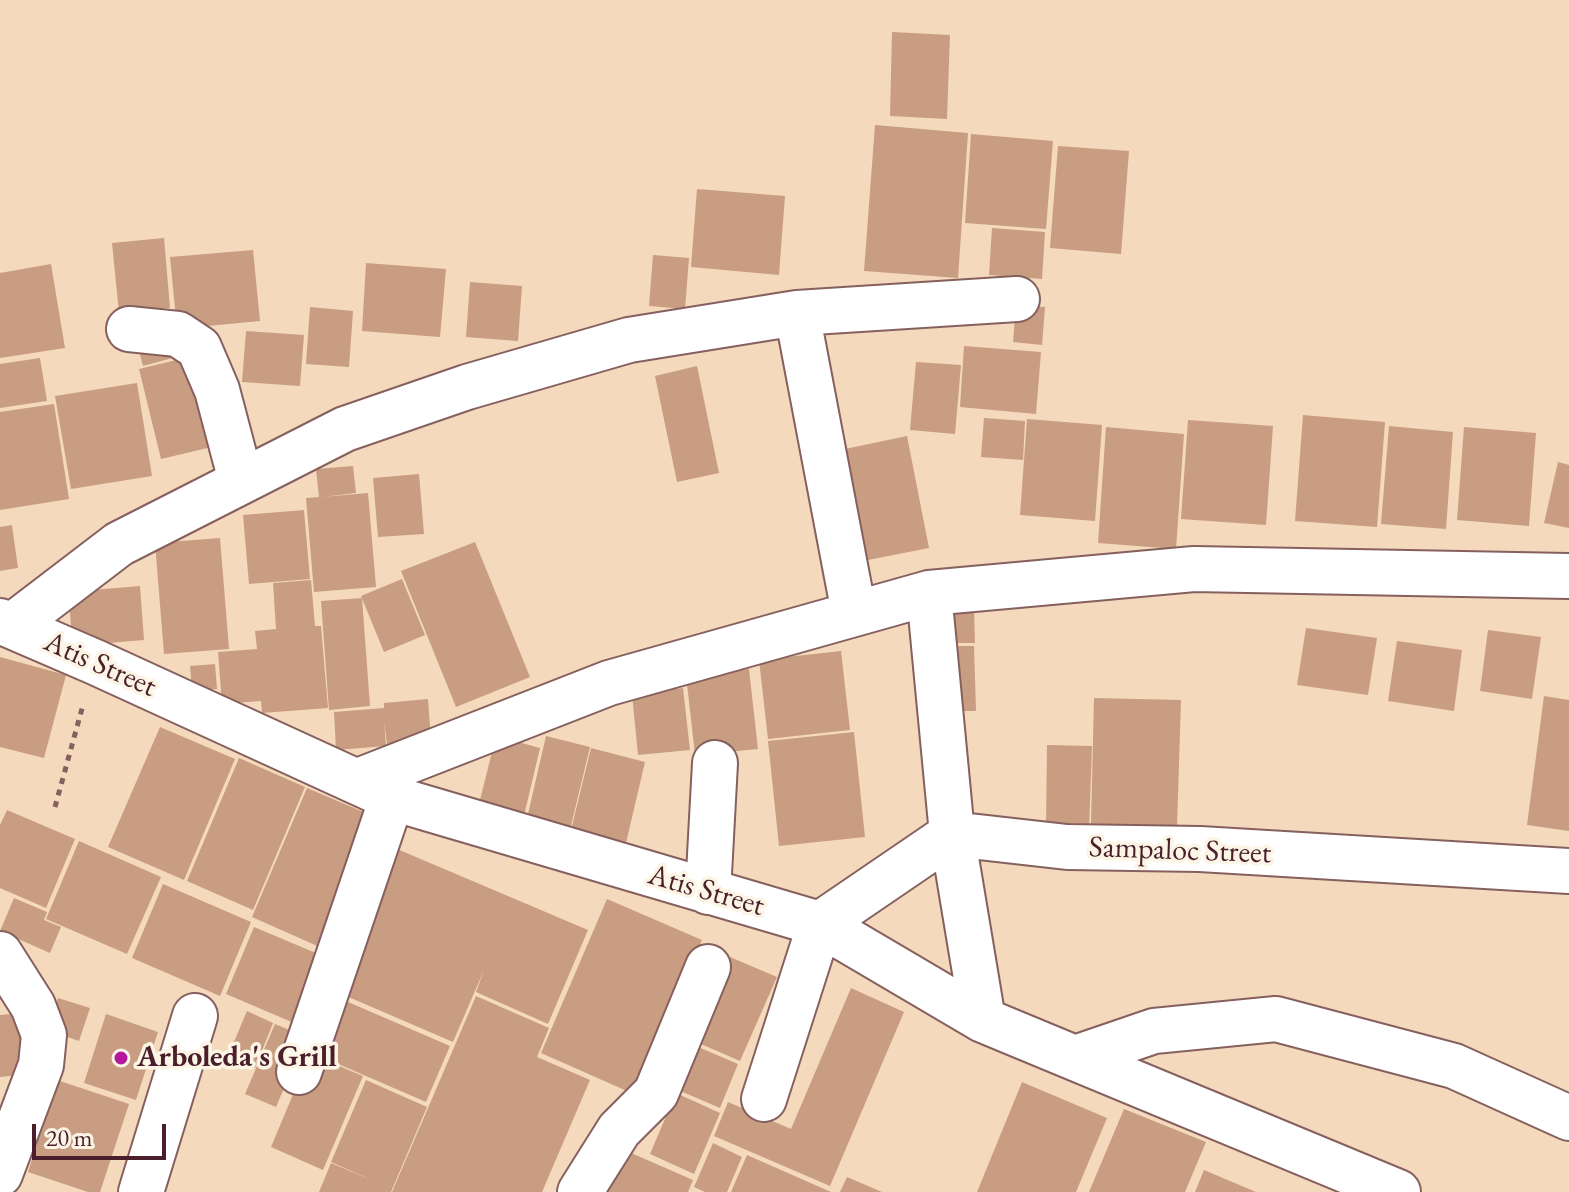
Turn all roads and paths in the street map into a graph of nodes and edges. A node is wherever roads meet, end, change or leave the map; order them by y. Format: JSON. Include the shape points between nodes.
{"nodes":[{"id":1,"x":1017,"y":299,"type":"dead end"},
{"id":2,"x":797,"y":313,"type":"junction"},
{"id":3,"x":129,"y":329,"type":"dead end"},
{"id":4,"x":241,"y":481,"type":"junction"},
{"id":5,"x":1569,"y":576,"type":"edge"},
{"id":6,"x":929,"y":593,"type":"junction"},
{"id":7,"x":854,"y":613,"type":"junction"},
{"id":8,"x":6,"y":623,"type":"edge"},
{"id":9,"x":95,"y":662,"type":"junction"},
{"id":10,"x":715,"y":763,"type":"dead end"},
{"id":11,"x":375,"y":790,"type":"junction"},
{"id":12,"x":55,"y":807,"type":"dead end"},
{"id":13,"x":952,"y":834,"type":"junction"},
{"id":14,"x":1569,"y":871,"type":"edge"},
{"id":15,"x":708,"y":892,"type":"junction"},
{"id":16,"x":820,"y":924,"type":"junction"},
{"id":17,"x":0,"y":954,"type":"edge"},
{"id":18,"x":708,"y":967,"type":"dead end"},
{"id":19,"x":195,"y":1016,"type":"dead end"},
{"id":20,"x":983,"y":1020,"type":"junction"},
{"id":21,"x":1075,"y":1058,"type":"junction"},
{"id":22,"x":299,"y":1072,"type":"dead end"},
{"id":23,"x":764,"y":1099,"type":"dead end"},
{"id":24,"x":1569,"y":1118,"type":"edge"},
{"id":25,"x":0,"y":1174,"type":"edge"},
{"id":26,"x":141,"y":1192,"type":"edge"},
{"id":27,"x":580,"y":1192,"type":"edge"},
{"id":28,"x":1398,"y":1192,"type":"edge"}],
"edges":[{"from":1,"to":2,"type":"street"},
{"from":2,"to":4,"type":"street","via":[[629,340],[467,387],[345,429]]},
{"from":2,"to":7,"type":"street"},
{"from":3,"to":4,"type":"street","via":[[178,334],[199,348],[217,390]]},
{"from":4,"to":8,"type":"street","via":[[119,544]]},
{"from":5,"to":6,"type":"street","via":[[1194,569]]},
{"from":6,"to":7,"type":"street"},
{"from":6,"to":13,"type":"street"},
{"from":7,"to":11,"type":"street","via":[[609,683]]},
{"from":8,"to":9,"type":"street","name":"Atis Street"},
{"from":9,"to":11,"type":"street","name":"Atis Street"},
{"from":9,"to":12,"type":"path"},
{"from":10,"to":15,"type":"street"},
{"from":11,"to":15,"type":"street","name":"Atis Street"},
{"from":11,"to":22,"type":"street"},
{"from":13,"to":14,"type":"street","name":"Sampaloc Street","via":[[1067,847],[1200,849]]},
{"from":13,"to":16,"type":"street"},
{"from":13,"to":20,"type":"street"},
{"from":15,"to":16,"type":"street","name":"Atis Street"},
{"from":16,"to":20,"type":"street","name":"Atis Street"},
{"from":16,"to":23,"type":"street"},
{"from":17,"to":25,"type":"street","via":[[33,1006],[44,1035],[41,1065]]},
{"from":18,"to":27,"type":"street","via":[[656,1093],[619,1130]]},
{"from":19,"to":26,"type":"street"},
{"from":20,"to":21,"type":"street","name":"Atis Street"},
{"from":21,"to":24,"type":"street","via":[[1154,1031],[1276,1019],[1454,1066]]},
{"from":21,"to":28,"type":"street","name":"Atis Street"}]}
